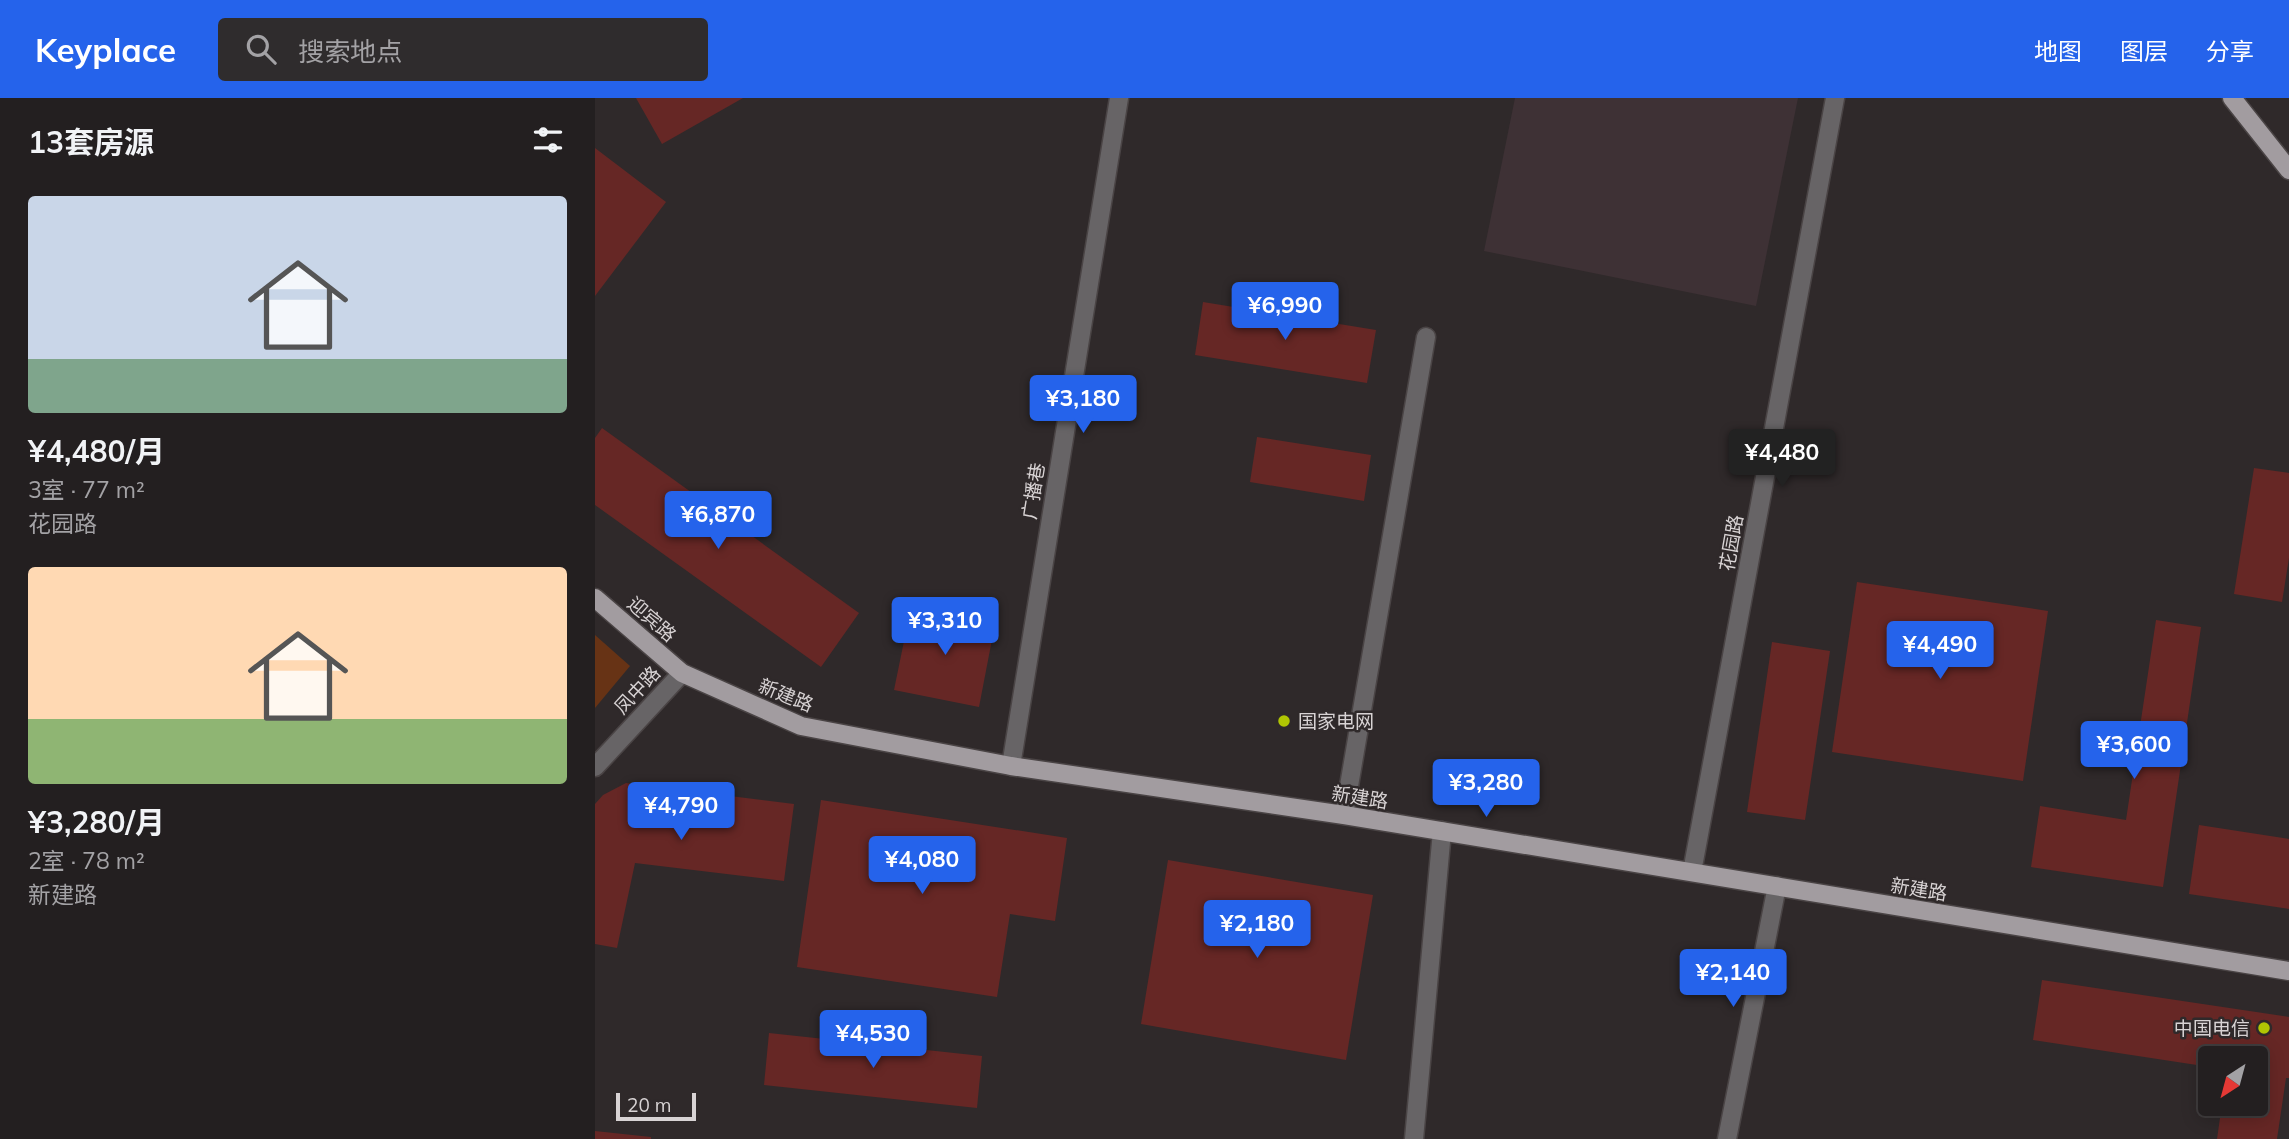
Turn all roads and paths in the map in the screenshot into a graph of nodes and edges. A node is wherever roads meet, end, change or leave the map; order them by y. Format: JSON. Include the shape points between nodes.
{"nodes":[{"id":1,"x":1119,"y":98,"type":"edge"},
{"id":2,"x":1835,"y":98,"type":"edge"},
{"id":3,"x":2232,"y":98,"type":"edge"},
{"id":4,"x":2289,"y":170,"type":"edge"},
{"id":5,"x":1426,"y":337,"type":"dead end"},
{"id":6,"x":595,"y":597,"type":"edge"},
{"id":7,"x":682,"y":673,"type":"junction"},
{"id":8,"x":1011,"y":766,"type":"junction"},
{"id":9,"x":595,"y":767,"type":"edge"},
{"id":10,"x":1344,"y":815,"type":"junction"},
{"id":11,"x":1442,"y":831,"type":"junction"},
{"id":12,"x":1692,"y":872,"type":"junction"},
{"id":13,"x":1777,"y":886,"type":"junction"},
{"id":14,"x":2289,"y":971,"type":"edge"},
{"id":15,"x":1414,"y":1139,"type":"edge"},
{"id":16,"x":1727,"y":1139,"type":"edge"}],
"edges":[{"from":1,"to":8,"type":"street","name":"广播巷"},
{"from":2,"to":12,"type":"street","name":"花园路"},
{"from":3,"to":4,"type":"main road"},
{"from":5,"to":10,"type":"street"},
{"from":6,"to":7,"type":"main road","name":"迎宾路"},
{"from":7,"to":8,"type":"main road","name":"新建路","via":[[801,726]]},
{"from":7,"to":9,"type":"street","name":"凤中路"},
{"from":8,"to":10,"type":"main road","name":"新建路"},
{"from":10,"to":11,"type":"main road","name":"新建路"},
{"from":11,"to":12,"type":"main road","name":"新建路"},
{"from":11,"to":15,"type":"street"},
{"from":12,"to":13,"type":"main road","name":"新建路"},
{"from":13,"to":14,"type":"main road","name":"新建路"},
{"from":13,"to":16,"type":"street"}]}
